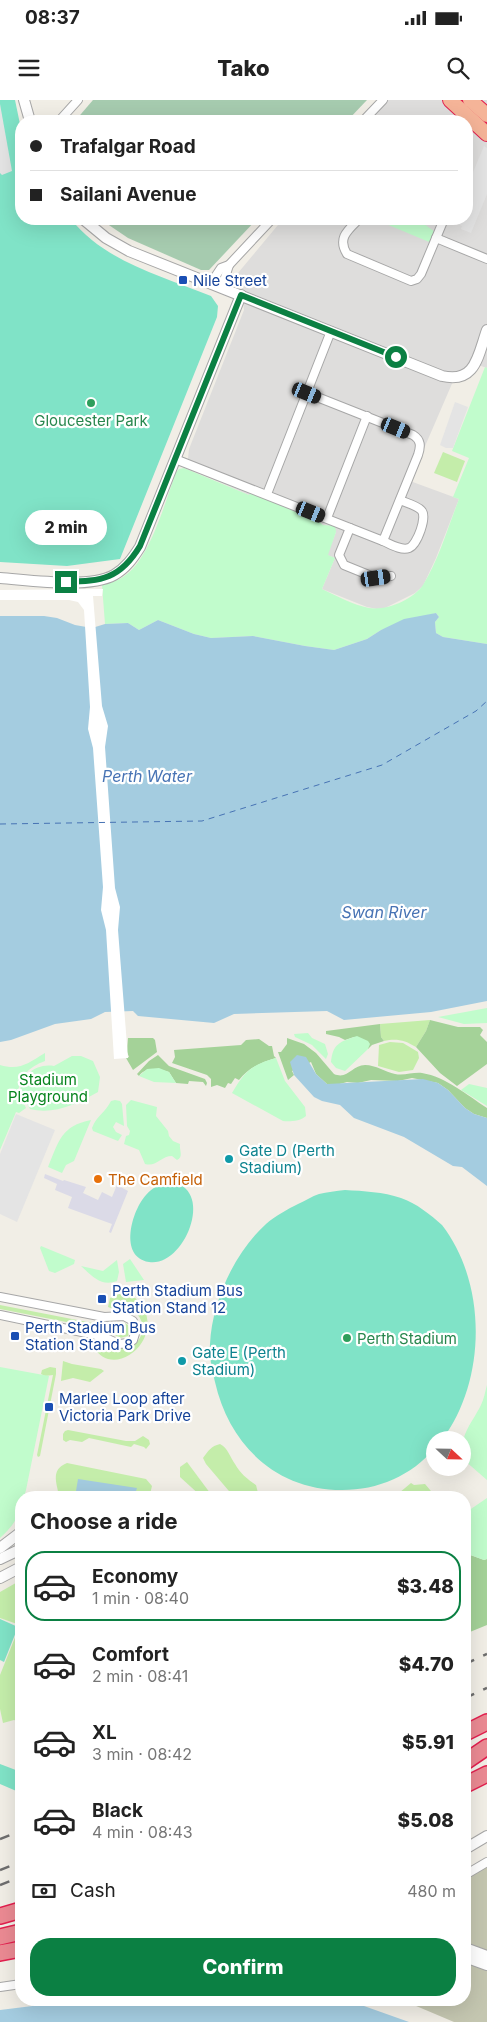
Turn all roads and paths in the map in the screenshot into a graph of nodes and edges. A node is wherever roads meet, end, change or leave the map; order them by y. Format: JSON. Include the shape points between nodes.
{"nodes":[{"id":1,"x":24,"y":100,"type":"edge"},
{"id":2,"x":78,"y":100,"type":"edge"},
{"id":3,"x":383,"y":100,"type":"edge"},
{"id":4,"x":450,"y":100,"type":"edge"},
{"id":5,"x":470,"y":100,"type":"edge"},
{"id":6,"x":487,"y":113,"type":"edge"},
{"id":7,"x":28,"y":115,"type":"edge"},
{"id":8,"x":64,"y":115,"type":"edge"},
{"id":9,"x":369,"y":115,"type":"edge"},
{"id":10,"x":466,"y":115,"type":"edge"},
{"id":11,"x":473,"y":121,"type":"edge"},
{"id":12,"x":487,"y":134,"type":"edge"},
{"id":13,"x":90,"y":225,"type":"edge"},
{"id":14,"x":266,"y":225,"type":"edge"},
{"id":15,"x":353,"y":225,"type":"edge"},
{"id":16,"x":441,"y":225,"type":"edge"},
{"id":17,"x":436,"y":238,"type":"junction"},
{"id":18,"x":487,"y":259,"type":"edge"},
{"id":19,"x":229,"y":265,"type":"junction"},
{"id":20,"x":217,"y":285,"type":"junction"},
{"id":21,"x":241,"y":295,"type":"junction"},
{"id":22,"x":487,"y":330,"type":"edge"},
{"id":23,"x":331,"y":332,"type":"junction"},
{"id":24,"x":307,"y":393,"type":"junction"},
{"id":25,"x":367,"y":416,"type":"junction"},
{"id":26,"x":175,"y":458,"type":"junction"},
{"id":27,"x":267,"y":494,"type":"junction"},
{"id":28,"x":400,"y":500,"type":"junction"},
{"id":29,"x":327,"y":518,"type":"junction"},
{"id":30,"x":350,"y":528,"type":"junction"},
{"id":31,"x":383,"y":541,"type":"junction"},
{"id":32,"x":391,"y":576,"type":"dead end"},
{"id":33,"x":0,"y":578,"type":"edge"},
{"id":34,"x":0,"y":1297,"type":"edge"},
{"id":35,"x":0,"y":1316,"type":"edge"},
{"id":36,"x":15,"y":1537,"type":"edge"},
{"id":37,"x":0,"y":1548,"type":"edge"},
{"id":38,"x":15,"y":1552,"type":"edge"},
{"id":39,"x":0,"y":1559,"type":"edge"},
{"id":40,"x":15,"y":1570,"type":"edge"},
{"id":41,"x":0,"y":1578,"type":"edge"},
{"id":42,"x":487,"y":1722,"type":"edge"},
{"id":43,"x":471,"y":1730,"type":"edge"},
{"id":44,"x":487,"y":1747,"type":"edge"},
{"id":45,"x":471,"y":1758,"type":"edge"},
{"id":46,"x":487,"y":1774,"type":"edge"},
{"id":47,"x":471,"y":1782,"type":"edge"},
{"id":48,"x":487,"y":1836,"type":"edge"},
{"id":49,"x":471,"y":1845,"type":"edge"},
{"id":50,"x":487,"y":1862,"type":"edge"},
{"id":51,"x":471,"y":1871,"type":"edge"},
{"id":52,"x":15,"y":1911,"type":"edge"},
{"id":53,"x":2,"y":1915,"type":"edge"},
{"id":54,"x":15,"y":1933,"type":"edge"},
{"id":55,"x":0,"y":1937,"type":"edge"},
{"id":56,"x":15,"y":1950,"type":"edge"},
{"id":57,"x":471,"y":1950,"type":"edge"},
{"id":58,"x":0,"y":1953,"type":"edge"},
{"id":59,"x":487,"y":1956,"type":"edge"},
{"id":60,"x":471,"y":1959,"type":"edge"},
{"id":61,"x":487,"y":1965,"type":"edge"},
{"id":62,"x":15,"y":1985,"type":"edge"},
{"id":63,"x":0,"y":1987,"type":"edge"}],
"edges":[{"from":1,"to":7,"type":"street"},
{"from":2,"to":8,"type":"street"},
{"from":3,"to":9,"type":"street"},
{"from":4,"to":10,"type":"highway"},
{"from":5,"to":6,"type":"highway"},
{"from":11,"to":12,"type":"highway"},
{"from":13,"to":20,"type":"street","via":[[129,251]]},
{"from":14,"to":19,"type":"street"},
{"from":15,"to":17,"type":"street","via":[[344,235],[342,247],[347,254],[411,281],[421,274]]},
{"from":16,"to":17,"type":"street"},
{"from":17,"to":18,"type":"street"},
{"from":19,"to":20,"type":"street"},
{"from":19,"to":20,"type":"street","via":[[221,268]]},
{"from":20,"to":21,"type":"street"},
{"from":21,"to":23,"type":"street"},
{"from":21,"to":26,"type":"street"},
{"from":22,"to":23,"type":"street","via":[[475,363],[468,373],[454,379]]},
{"from":23,"to":24,"type":"street"},
{"from":24,"to":25,"type":"street"},
{"from":24,"to":27,"type":"street"},
{"from":25,"to":28,"type":"street","via":[[419,440],[421,446]]},
{"from":25,"to":29,"type":"street"},
{"from":26,"to":27,"type":"street"},
{"from":26,"to":33,"type":"street","via":[[140,546],[131,561],[112,576],[91,581]]},
{"from":27,"to":29,"type":"street"},
{"from":28,"to":31,"type":"street"},
{"from":28,"to":31,"type":"street","via":[[424,513],[414,544],[402,549]]},
{"from":29,"to":30,"type":"street"},
{"from":30,"to":31,"type":"street"},
{"from":30,"to":32,"type":"street","via":[[339,555],[344,565],[376,578]]},
{"from":34,"to":35,"type":"street","via":[[104,1317],[124,1316],[133,1321],[136,1330],[133,1340],[119,1344],[101,1336]]},
{"from":36,"to":37,"type":"street"},
{"from":38,"to":39,"type":"street"},
{"from":40,"to":41,"type":"street"},
{"from":42,"to":43,"type":"highway"},
{"from":44,"to":45,"type":"highway"},
{"from":46,"to":47,"type":"highway"},
{"from":48,"to":49,"type":"street"},
{"from":50,"to":51,"type":"street"},
{"from":52,"to":53,"type":"highway"},
{"from":54,"to":55,"type":"highway"},
{"from":56,"to":58,"type":"highway"},
{"from":57,"to":59,"type":"street"},
{"from":60,"to":61,"type":"street"},
{"from":62,"to":63,"type":"street"}]}
